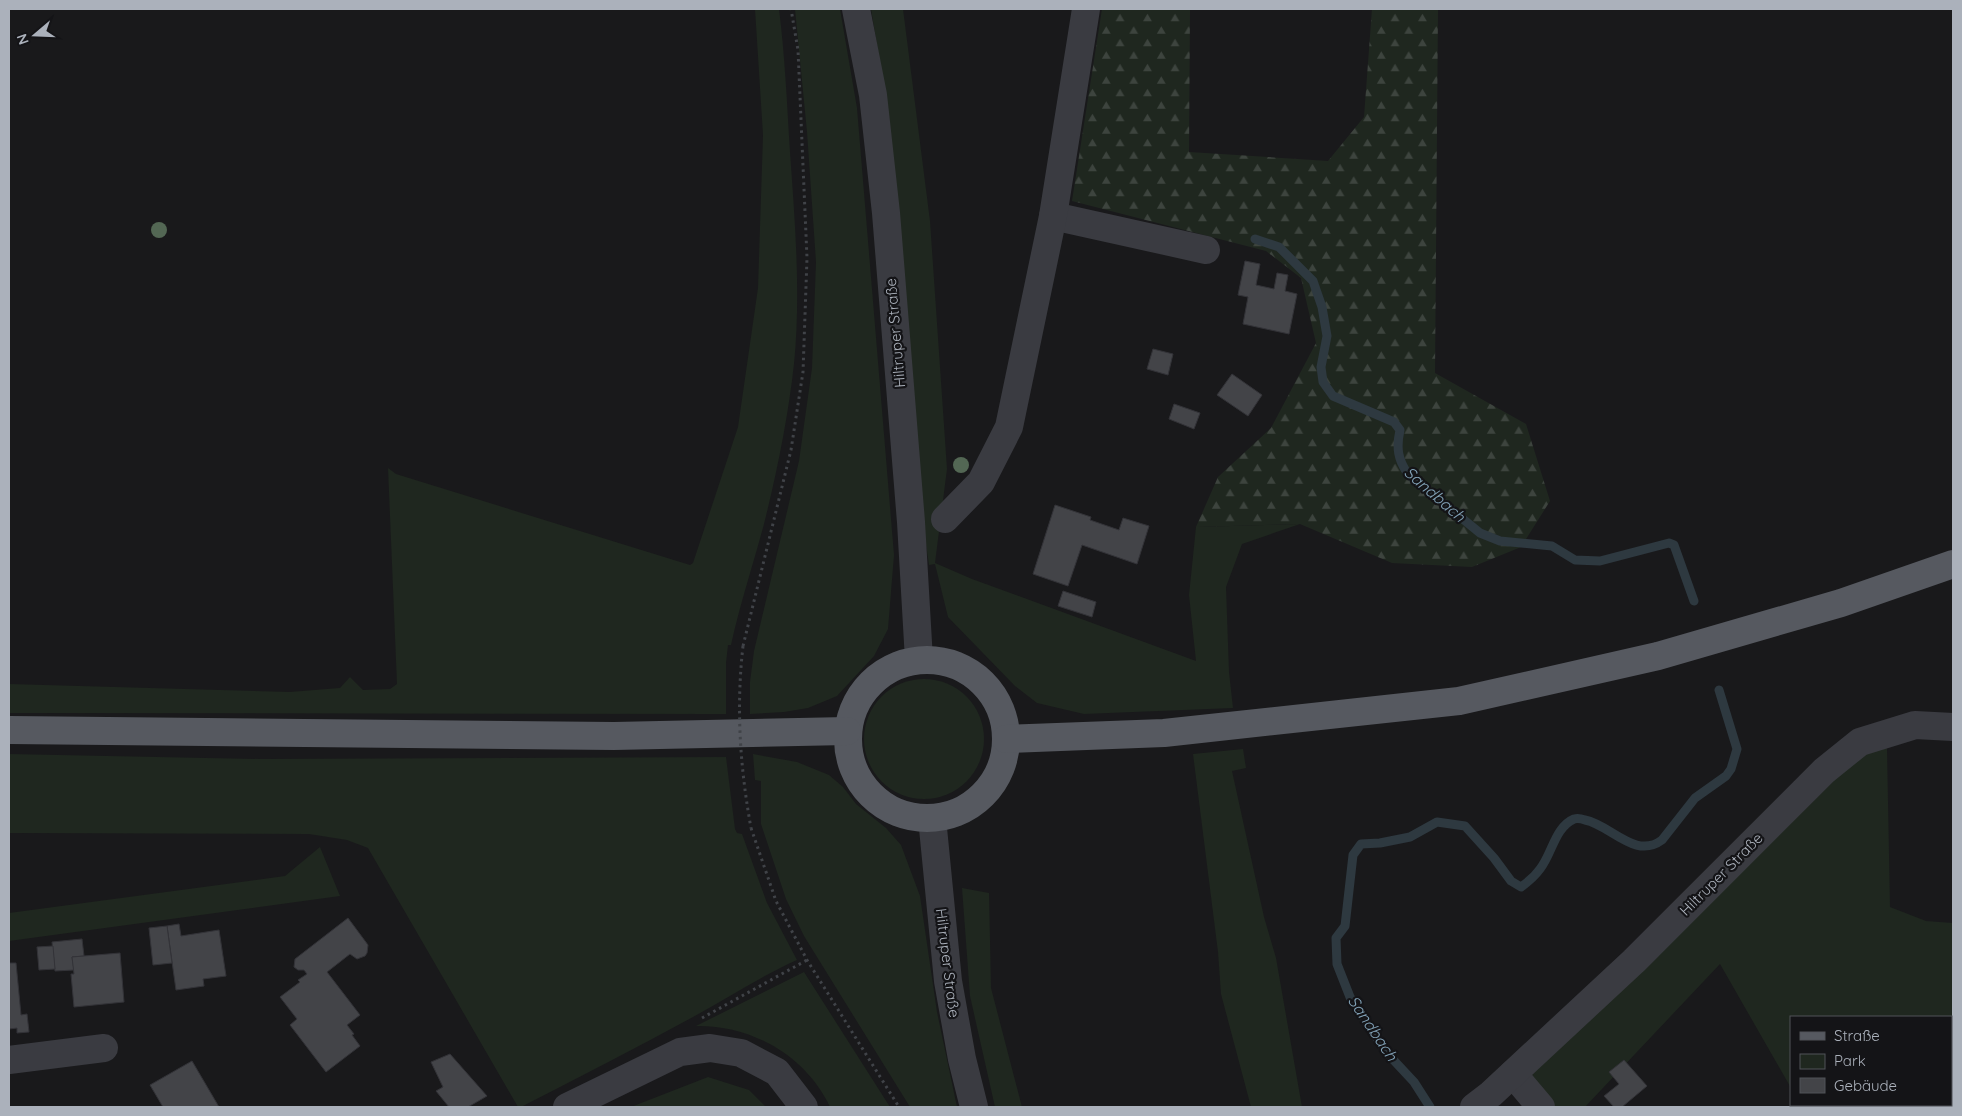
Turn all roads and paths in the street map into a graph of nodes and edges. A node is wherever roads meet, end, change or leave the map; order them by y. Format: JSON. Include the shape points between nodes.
{"nodes":[{"id":1,"x":791,"y":9,"type":"edge"},
{"id":2,"x":856,"y":9,"type":"edge"},
{"id":3,"x":1086,"y":9,"type":"edge"},
{"id":4,"x":1053,"y":216,"type":"junction"},
{"id":5,"x":1206,"y":250,"type":"dead end"},
{"id":6,"x":945,"y":519,"type":"dead end"},
{"id":7,"x":1953,"y":564,"type":"edge"},
{"id":8,"x":919,"y":660,"type":"junction"},
{"id":9,"x":1953,"y":727,"type":"edge"},
{"id":10,"x":9,"y":730,"type":"edge"},
{"id":11,"x":848,"y":732,"type":"junction"},
{"id":12,"x":1006,"y":739,"type":"junction"},
{"id":13,"x":932,"y":818,"type":"junction"},
{"id":14,"x":807,"y":960,"type":"junction"},
{"id":15,"x":104,"y":1048,"type":"dead end"},
{"id":16,"x":680,"y":1052,"type":"junction"},
{"id":17,"x":9,"y":1060,"type":"edge"},
{"id":18,"x":1513,"y":1074,"type":"junction"},
{"id":19,"x":567,"y":1107,"type":"edge"},
{"id":20,"x":804,"y":1107,"type":"edge"},
{"id":21,"x":899,"y":1107,"type":"edge"},
{"id":22,"x":974,"y":1107,"type":"edge"},
{"id":23,"x":1474,"y":1107,"type":"edge"},
{"id":24,"x":1541,"y":1107,"type":"edge"}],
"edges":[{"from":1,"to":14,"type":"path","bridge":true,"via":[[798,50],[807,258],[803,372],[791,450],[743,646],[739,702],[740,760],[751,828],[776,901]]},
{"from":2,"to":8,"type":"street","name":"Hiltruper Straße","via":[[873,95],[886,213]]},
{"from":3,"to":4,"type":"street"},
{"from":4,"to":5,"type":"street"},
{"from":4,"to":6,"type":"street","via":[[1009,427],[981,482]]},
{"from":7,"to":12,"type":"main road","via":[[1841,604],[1658,656],[1459,701],[1164,733]]},
{"from":8,"to":11,"type":"main road","via":[[893,667],[870,682],[855,705]]},
{"from":8,"to":12,"type":"main road","via":[[948,662],[977,677],[993,695],[1003,719]]},
{"from":9,"to":18,"type":"street","name":"Hiltruper Straße","via":[[1914,725],[1860,742],[1824,771],[1634,961]]},
{"from":10,"to":11,"type":"main road","via":[[614,736]]},
{"from":11,"to":13,"type":"main road","via":[[850,759],[861,784],[880,803],[905,815]]},
{"from":12,"to":13,"type":"main road","via":[[1001,766],[989,788],[961,810]]},
{"from":13,"to":22,"type":"street","name":"Hiltruper Straße","via":[[948,982]]},
{"from":14,"to":16,"type":"path","via":[[686,1027]]},
{"from":14,"to":21,"type":"path"},
{"from":15,"to":17,"type":"street"},
{"from":16,"to":19,"type":"street"},
{"from":16,"to":20,"type":"street","via":[[710,1048],[741,1053],[778,1072]]},
{"from":18,"to":23,"type":"street","name":"Hiltruper Straße"},
{"from":18,"to":24,"type":"street"}]}
